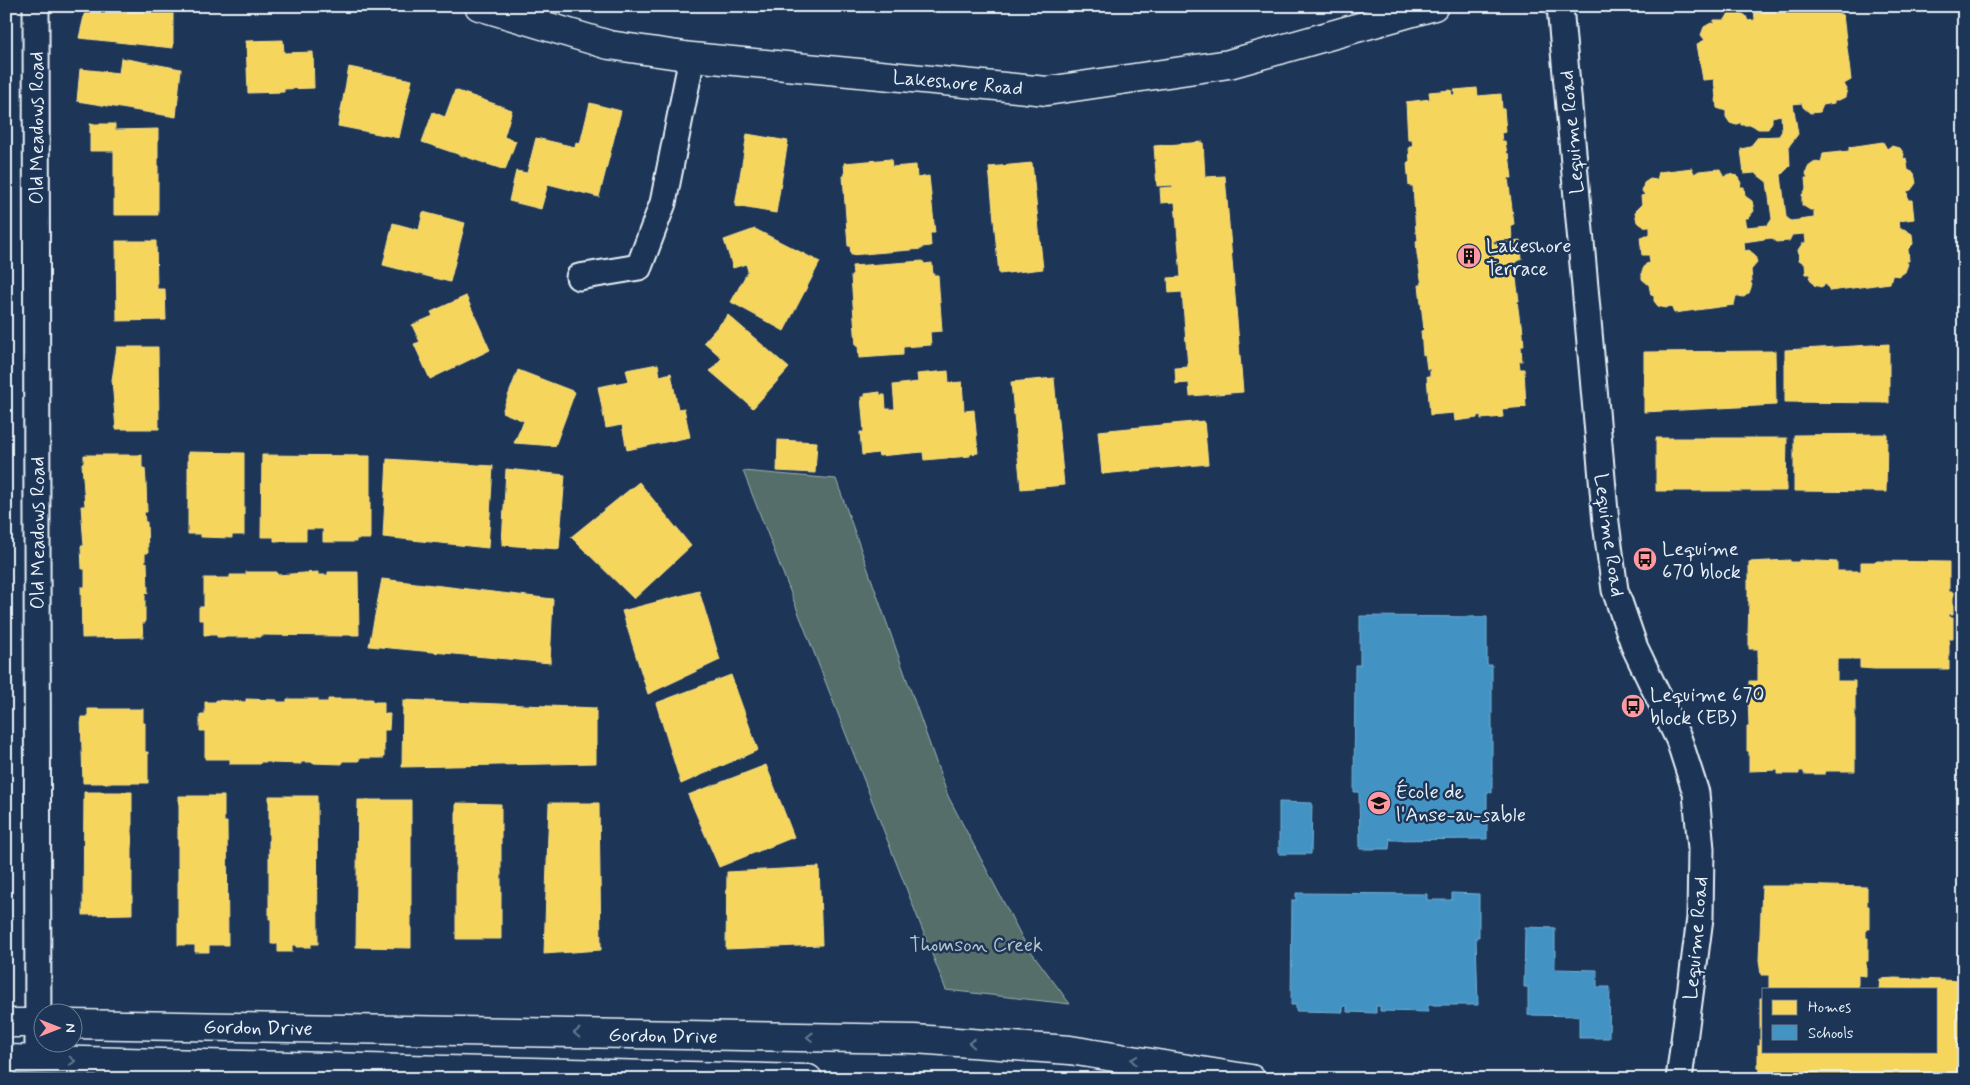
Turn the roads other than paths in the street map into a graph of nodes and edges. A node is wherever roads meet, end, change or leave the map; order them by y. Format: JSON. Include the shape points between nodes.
{"nodes":[{"id":1,"x":36,"y":6,"type":"edge"},
{"id":2,"x":479,"y":6,"type":"edge"},
{"id":3,"x":1434,"y":6,"type":"edge"},
{"id":4,"x":1560,"y":6,"type":"edge"},
{"id":5,"x":692,"y":57,"type":"junction"},
{"id":6,"x":579,"y":277,"type":"dead end"},
{"id":7,"x":40,"y":1002,"type":"edge"},
{"id":8,"x":6,"y":1023,"type":"edge"},
{"id":9,"x":32,"y":1023,"type":"edge"},
{"id":10,"x":82,"y":1024,"type":"edge"},
{"id":11,"x":38,"y":1052,"type":"edge"},
{"id":12,"x":6,"y":1060,"type":"edge"},
{"id":13,"x":38,"y":1060,"type":"junction"},
{"id":14,"x":808,"y":1079,"type":"edge"},
{"id":15,"x":1251,"y":1079,"type":"edge"},
{"id":16,"x":1679,"y":1079,"type":"edge"}],
"edges":[{"from":1,"to":7,"type":"street","name":"Old Meadows Road"},
{"from":2,"to":5,"type":"main road","name":"Lakeshore Road","via":[[609,45]]},
{"from":3,"to":5,"type":"main road","name":"Lakeshore Road","via":[[1229,64],[1047,91]]},
{"from":4,"to":16,"type":"street","name":"Lequime Road","via":[[1606,523],[1615,590],[1635,648],[1679,740],[1696,793],[1701,848],[1700,918]]},
{"from":5,"to":6,"type":"street","via":[[663,203],[638,267]]},
{"from":8,"to":9,"type":"main road"},
{"from":15,"to":10,"type":"main road","name":"Gordon Drive","one_way":true,"via":[[1070,1050],[914,1039]]},
{"from":11,"to":13,"type":"street","name":"Old Meadows Road"},
{"from":12,"to":13,"type":"main road","name":"Gordon Drive"},
{"from":13,"to":14,"type":"main road","name":"Gordon Drive","one_way":true}]}
